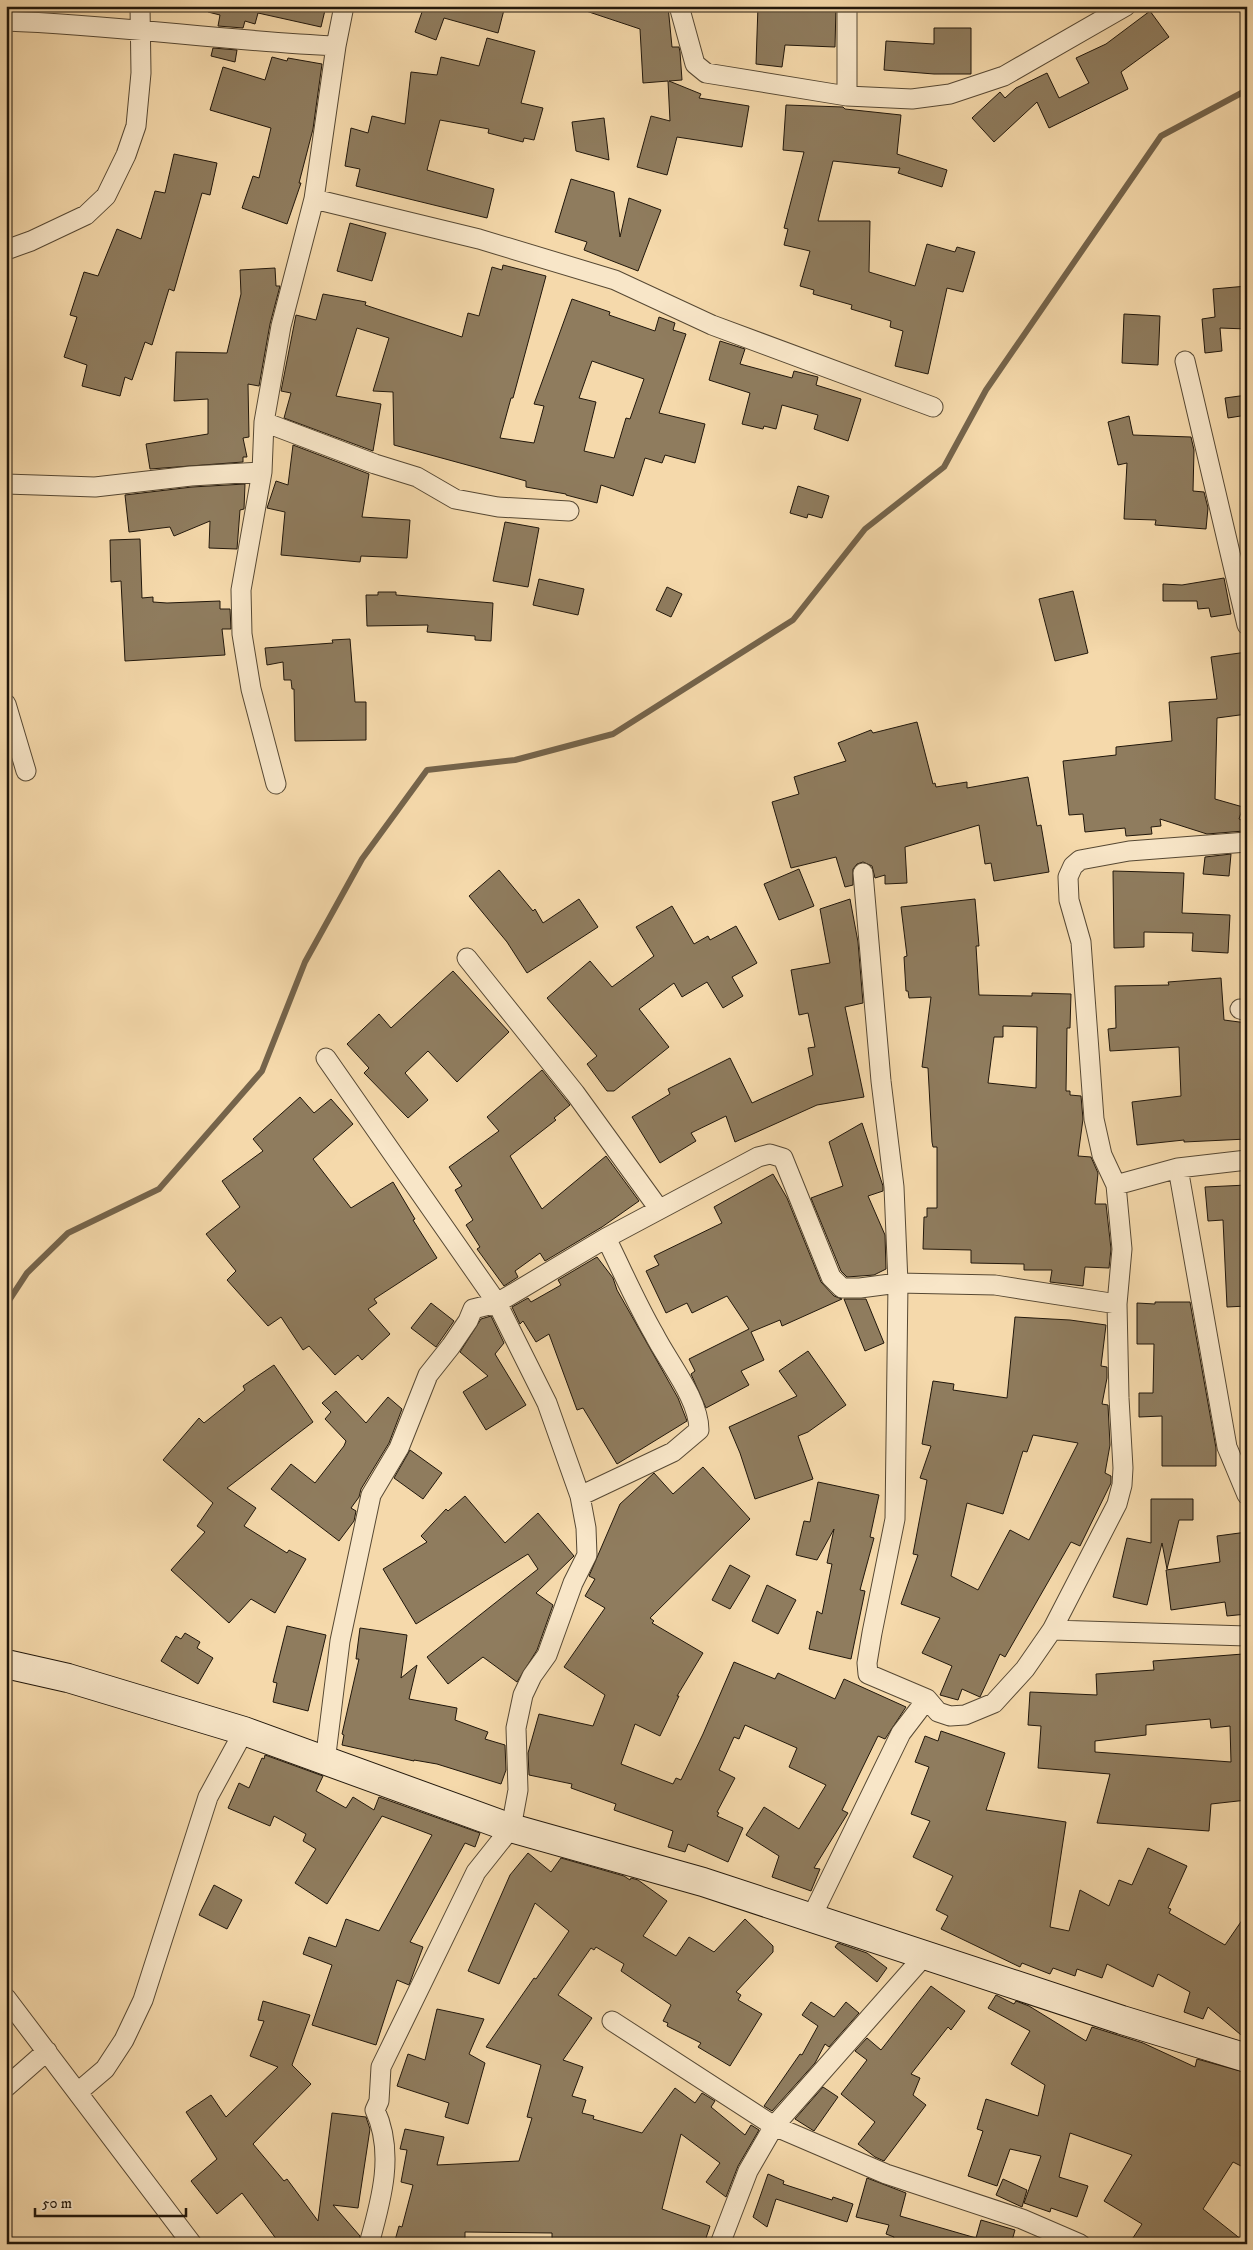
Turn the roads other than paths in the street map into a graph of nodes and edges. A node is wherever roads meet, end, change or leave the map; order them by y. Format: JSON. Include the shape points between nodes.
{"nodes":[{"id":1,"x":140,"y":6,"type":"edge"},
{"id":2,"x":344,"y":6,"type":"edge"},
{"id":3,"x":679,"y":6,"type":"edge"},
{"id":4,"x":847,"y":6,"type":"edge"},
{"id":5,"x":1126,"y":6,"type":"edge"},
{"id":6,"x":6,"y":21,"type":"edge"},
{"id":7,"x":140,"y":30,"type":"junction"},
{"id":8,"x":336,"y":46,"type":"junction"},
{"id":9,"x":847,"y":96,"type":"junction"},
{"id":10,"x":314,"y":199,"type":"junction"},
{"id":11,"x":6,"y":250,"type":"edge"},
{"id":12,"x":1185,"y":361,"type":"dead end"},
{"id":13,"x":933,"y":407,"type":"dead end"},
{"id":14,"x":264,"y":422,"type":"junction"},
{"id":15,"x":262,"y":472,"type":"junction"},
{"id":16,"x":6,"y":484,"type":"edge"},
{"id":17,"x":569,"y":510,"type":"dead end"},
{"id":18,"x":1247,"y":625,"type":"edge"},
{"id":19,"x":6,"y":704,"type":"edge"},
{"id":20,"x":26,"y":770,"type":"dead end"},
{"id":21,"x":276,"y":784,"type":"dead end"},
{"id":22,"x":1247,"y":842,"type":"edge"},
{"id":23,"x":863,"y":873,"type":"dead end"},
{"id":24,"x":466,"y":958,"type":"dead end"},
{"id":25,"x":326,"y":1058,"type":"dead end"},
{"id":26,"x":1247,"y":1160,"type":"edge"},
{"id":27,"x":1178,"y":1168,"type":"junction"},
{"id":28,"x":1116,"y":1185,"type":"junction"},
{"id":29,"x":659,"y":1209,"type":"junction"},
{"id":30,"x":606,"y":1238,"type":"junction"},
{"id":31,"x":898,"y":1283,"type":"junction"},
{"id":32,"x":497,"y":1303,"type":"junction"},
{"id":33,"x":1117,"y":1304,"type":"junction"},
{"id":34,"x":1247,"y":1495,"type":"edge"},
{"id":35,"x":580,"y":1496,"type":"junction"},
{"id":36,"x":1052,"y":1630,"type":"junction"},
{"id":37,"x":1247,"y":1636,"type":"edge"},
{"id":38,"x":6,"y":1664,"type":"edge"},
{"id":39,"x":927,"y":1699,"type":"junction"},
{"id":40,"x":244,"y":1731,"type":"junction"},
{"id":41,"x":325,"y":1762,"type":"junction"},
{"id":42,"x":511,"y":1828,"type":"junction"},
{"id":43,"x":811,"y":1918,"type":"junction"},
{"id":44,"x":926,"y":1955,"type":"junction"},
{"id":45,"x":6,"y":1998,"type":"edge"},
{"id":46,"x":612,"y":2021,"type":"dead end"},
{"id":47,"x":47,"y":2051,"type":"junction"},
{"id":48,"x":1247,"y":2058,"type":"edge"},
{"id":49,"x":6,"y":2087,"type":"edge"},
{"id":50,"x":78,"y":2092,"type":"junction"},
{"id":51,"x":774,"y":2126,"type":"junction"},
{"id":52,"x":192,"y":2244,"type":"edge"},
{"id":53,"x":370,"y":2244,"type":"edge"},
{"id":54,"x":720,"y":2244,"type":"edge"},
{"id":55,"x":1080,"y":2244,"type":"edge"}],
"edges":[{"from":1,"to":7,"type":"street"},
{"from":2,"to":8,"type":"street"},
{"from":3,"to":9,"type":"street","via":[[695,64],[706,73]]},
{"from":4,"to":9,"type":"street"},
{"from":5,"to":9,"type":"street","via":[[1004,76],[950,94],[912,99]]},
{"from":6,"to":7,"type":"street"},
{"from":7,"to":8,"type":"street","via":[[253,42]]},
{"from":7,"to":11,"type":"street","via":[[141,73],[136,126],[106,196],[86,215]]},
{"from":8,"to":10,"type":"street"},
{"from":10,"to":13,"type":"street","via":[[479,239],[615,280],[712,325]]},
{"from":10,"to":14,"type":"street","via":[[281,326]]},
{"from":12,"to":18,"type":"street"},
{"from":14,"to":15,"type":"street"},
{"from":14,"to":17,"type":"street","via":[[417,476],[455,499],[498,507]]},
{"from":15,"to":16,"type":"street","via":[[95,487]]},
{"from":15,"to":21,"type":"street","via":[[241,590],[242,634],[251,690]]},
{"from":19,"to":20,"type":"street"},
{"from":22,"to":28,"type":"street","via":[[1129,851],[1080,860],[1068,877],[1069,900],[1081,942],[1094,1119],[1102,1155]]},
{"from":23,"to":31,"type":"street","via":[[881,1081],[894,1186]]},
{"from":24,"to":29,"type":"street","via":[[575,1093]]},
{"from":25,"to":32,"type":"street"},
{"from":26,"to":27,"type":"street"},
{"from":27,"to":28,"type":"street"},
{"from":27,"to":34,"type":"street","via":[[1227,1447]]},
{"from":28,"to":33,"type":"street","via":[[1122,1249]]},
{"from":29,"to":30,"type":"street"},
{"from":29,"to":31,"type":"street","via":[[758,1156],[778,1155],[783,1158],[837,1283],[847,1289]]},
{"from":30,"to":32,"type":"street"},
{"from":30,"to":35,"type":"street","via":[[653,1334],[692,1400],[700,1430],[673,1452]]},
{"from":31,"to":33,"type":"street","via":[[995,1285]]},
{"from":31,"to":39,"type":"street","via":[[895,1519],[867,1663],[868,1674]]},
{"from":32,"to":35,"type":"street","via":[[547,1403]]},
{"from":32,"to":41,"type":"street","via":[[473,1309],[468,1322],[428,1375],[398,1448],[371,1495],[340,1641]]},
{"from":33,"to":36,"type":"street","via":[[1122,1485],[1117,1504]]},
{"from":35,"to":42,"type":"street","via":[[587,1555],[573,1583],[547,1655],[523,1695],[516,1728],[518,1790]]},
{"from":36,"to":37,"type":"street"},
{"from":36,"to":39,"type":"street","via":[[1025,1669],[994,1703],[965,1715],[950,1716],[938,1712]]},
{"from":38,"to":40,"type":"street","via":[[68,1678]]},
{"from":39,"to":43,"type":"street","via":[[901,1733]]},
{"from":40,"to":41,"type":"street"},
{"from":40,"to":50,"type":"street","via":[[208,1797],[143,2000],[124,2040],[105,2069]]},
{"from":41,"to":42,"type":"street"},
{"from":42,"to":43,"type":"street","via":[[703,1882]]},
{"from":42,"to":53,"type":"street","via":[[476,1872],[381,2067],[376,2110],[385,2137],[385,2164]]},
{"from":43,"to":44,"type":"street"},
{"from":44,"to":48,"type":"street"},
{"from":44,"to":51,"type":"street"},
{"from":45,"to":47,"type":"street"},
{"from":46,"to":51,"type":"street"},
{"from":47,"to":49,"type":"street"},
{"from":47,"to":50,"type":"street"},
{"from":50,"to":52,"type":"street"},
{"from":51,"to":54,"type":"street","via":[[748,2171]]},
{"from":51,"to":55,"type":"street","via":[[886,2174],[1022,2219]]}]}
